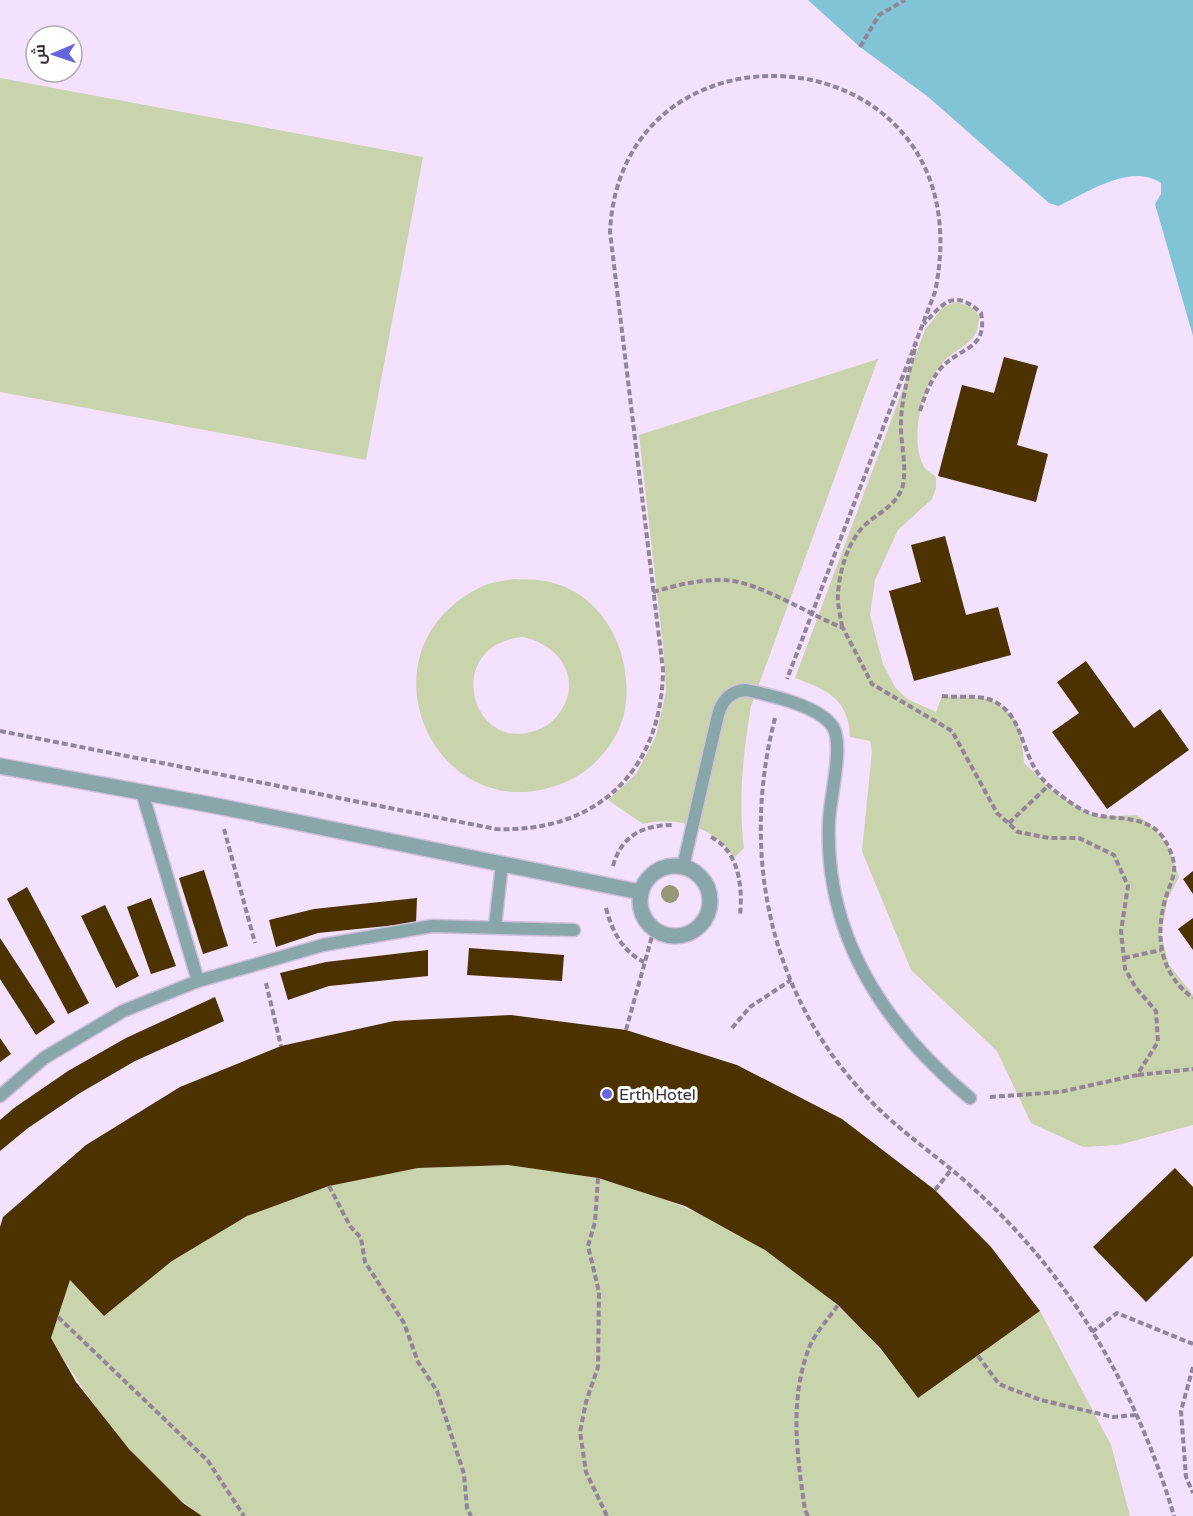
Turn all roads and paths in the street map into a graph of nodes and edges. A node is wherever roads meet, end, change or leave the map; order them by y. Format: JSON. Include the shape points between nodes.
{"nodes":[{"id":1,"x":905,"y":0,"type":"edge"},
{"id":2,"x":860,"y":47,"type":"dead end"},
{"id":3,"x":890,"y":114,"type":"dead end"},
{"id":4,"x":631,"y":146,"type":"dead end"},
{"id":5,"x":615,"y":184,"type":"dead end"},
{"id":6,"x":614,"y":192,"type":"dead end"},
{"id":7,"x":921,"y":327,"type":"junction"},
{"id":8,"x":920,"y":411,"type":"dead end"},
{"id":9,"x":653,"y":592,"type":"junction"},
{"id":10,"x":811,"y":615,"type":"junction"},
{"id":11,"x":843,"y":628,"type":"junction"},
{"id":12,"x":942,"y":696,"type":"dead end"},
{"id":13,"x":779,"y":700,"type":"junction"},
{"id":14,"x":0,"y":731,"type":"edge"},
{"id":15,"x":0,"y":766,"type":"edge"},
{"id":16,"x":1049,"y":785,"type":"junction"},
{"id":17,"x":142,"y":792,"type":"junction"},
{"id":18,"x":217,"y":806,"type":"junction"},
{"id":19,"x":1009,"y":824,"type":"junction"},
{"id":20,"x":502,"y":864,"type":"junction"},
{"id":21,"x":683,"y":867,"type":"junction"},
{"id":22,"x":640,"y":892,"type":"junction"},
{"id":23,"x":495,"y":926,"type":"junction"},
{"id":24,"x":654,"y":929,"type":"junction"},
{"id":25,"x":574,"y":930,"type":"dead end"},
{"id":26,"x":1161,"y":950,"type":"junction"},
{"id":27,"x":1124,"y":958,"type":"junction"},
{"id":28,"x":261,"y":963,"type":"junction"},
{"id":29,"x":791,"y":980,"type":"junction"},
{"id":30,"x":198,"y":981,"type":"junction"},
{"id":31,"x":1193,"y":998,"type":"edge"},
{"id":32,"x":732,"y":1028,"type":"dead end"},
{"id":33,"x":626,"y":1030,"type":"dead end"},
{"id":34,"x":281,"y":1046,"type":"dead end"},
{"id":35,"x":1193,"y":1069,"type":"edge"},
{"id":36,"x":1137,"y":1075,"type":"junction"},
{"id":37,"x":0,"y":1096,"type":"edge"},
{"id":38,"x":970,"y":1098,"type":"joint"},
{"id":39,"x":951,"y":1170,"type":"junction"},
{"id":40,"x":598,"y":1178,"type":"dead end"},
{"id":41,"x":329,"y":1186,"type":"dead end"},
{"id":42,"x":935,"y":1190,"type":"dead end"},
{"id":43,"x":838,"y":1305,"type":"dead end"},
{"id":44,"x":58,"y":1317,"type":"dead end"},
{"id":45,"x":1092,"y":1332,"type":"junction"},
{"id":46,"x":1193,"y":1344,"type":"edge"},
{"id":47,"x":978,"y":1356,"type":"dead end"},
{"id":48,"x":1193,"y":1368,"type":"edge"},
{"id":49,"x":1136,"y":1415,"type":"junction"},
{"id":50,"x":1193,"y":1493,"type":"edge"},
{"id":51,"x":243,"y":1516,"type":"edge"},
{"id":52,"x":471,"y":1516,"type":"edge"},
{"id":53,"x":607,"y":1516,"type":"edge"},
{"id":54,"x":808,"y":1516,"type":"edge"},
{"id":55,"x":1174,"y":1516,"type":"edge"}],
"edges":[{"from":1,"to":2,"type":"path","via":[[879,15]]},
{"from":3,"to":7,"type":"path","via":[[920,156],[939,207],[940,264]]},
{"from":4,"to":5,"type":"path"},
{"from":6,"to":9,"type":"path","via":[[612,256]]},
{"from":7,"to":8,"type":"path","via":[[940,305],[957,299],[967,301],[981,313],[983,324],[976,344],[942,367],[931,381]]},
{"from":7,"to":10,"type":"path"},
{"from":7,"to":11,"type":"path","via":[[903,396],[902,486],[885,511],[864,525],[843,565],[837,596]]},
{"from":9,"to":10,"type":"path","via":[[688,582],[729,580],[772,594]]},
{"from":9,"to":14,"type":"path","via":[[663,695],[650,742],[638,764],[605,799],[575,817],[542,828],[496,829]]},
{"from":10,"to":11,"type":"path"},
{"from":10,"to":13,"type":"path"},
{"from":11,"to":19,"type":"path","via":[[872,684],[952,731],[997,813]]},
{"from":12,"to":16,"type":"path","via":[[988,699],[1002,707],[1014,718],[1039,775]]},
{"from":13,"to":21,"type":"lane","via":[[739,691],[720,706]]},
{"from":13,"to":29,"type":"path","via":[[761,787],[760,856],[773,929]]},
{"from":13,"to":38,"type":"lane","via":[[825,717],[837,738],[830,856],[842,918],[854,954],[892,1020],[916,1049]]},
{"from":15,"to":17,"type":"street"},
{"from":16,"to":19,"type":"path"},
{"from":16,"to":26,"type":"path","via":[[1087,812],[1141,820],[1161,835],[1169,848],[1175,874],[1161,917]]},
{"from":17,"to":18,"type":"street"},
{"from":17,"to":30,"type":"lane"},
{"from":18,"to":20,"type":"street"},
{"from":18,"to":28,"type":"path"},
{"from":19,"to":27,"type":"path","via":[[1018,832],[1079,838],[1114,855],[1128,886],[1121,931]]},
{"from":20,"to":22,"type":"street"},
{"from":20,"to":23,"type":"lane"},
{"from":21,"to":22,"type":"street","via":[[664,867],[653,873]]},
{"from":21,"to":24,"type":"street","via":[[705,882],[710,904],[707,916],[701,926],[680,936]]},
{"from":22,"to":24,"type":"street","via":[[642,915]]},
{"from":23,"to":25,"type":"lane"},
{"from":23,"to":28,"type":"lane","via":[[432,926],[323,945]]},
{"from":24,"to":33,"type":"path"},
{"from":26,"to":27,"type":"path"},
{"from":26,"to":31,"type":"path","via":[[1167,968],[1182,990]]},
{"from":27,"to":36,"type":"path","via":[[1125,969],[1136,988],[1156,1011],[1158,1042]]},
{"from":28,"to":30,"type":"lane"},
{"from":28,"to":34,"type":"path"},
{"from":29,"to":32,"type":"path","via":[[750,1007]]},
{"from":29,"to":39,"type":"path","via":[[820,1037],[842,1069],[895,1125]]},
{"from":30,"to":37,"type":"lane","via":[[123,1011],[44,1058]]},
{"from":35,"to":36,"type":"path"},
{"from":36,"to":38,"type":"path","via":[[1060,1092]]},
{"from":39,"to":42,"type":"path"},
{"from":39,"to":45,"type":"path","via":[[1002,1215]]},
{"from":40,"to":53,"type":"path","via":[[596,1222],[588,1246],[599,1292],[598,1367],[580,1432],[586,1472]]},
{"from":41,"to":52,"type":"path","via":[[350,1226],[361,1238],[365,1262],[404,1323],[418,1362],[437,1391],[464,1474]]},
{"from":43,"to":54,"type":"path","via":[[810,1346],[797,1392],[797,1452]]},
{"from":44,"to":51,"type":"path","via":[[208,1461]]},
{"from":45,"to":46,"type":"path","via":[[1117,1313]]},
{"from":45,"to":49,"type":"path"},
{"from":47,"to":49,"type":"path","via":[[999,1384],[1030,1396],[1113,1417]]},
{"from":48,"to":50,"type":"path","via":[[1181,1411],[1186,1477]]},
{"from":49,"to":55,"type":"path","via":[[1163,1477]]}]}
